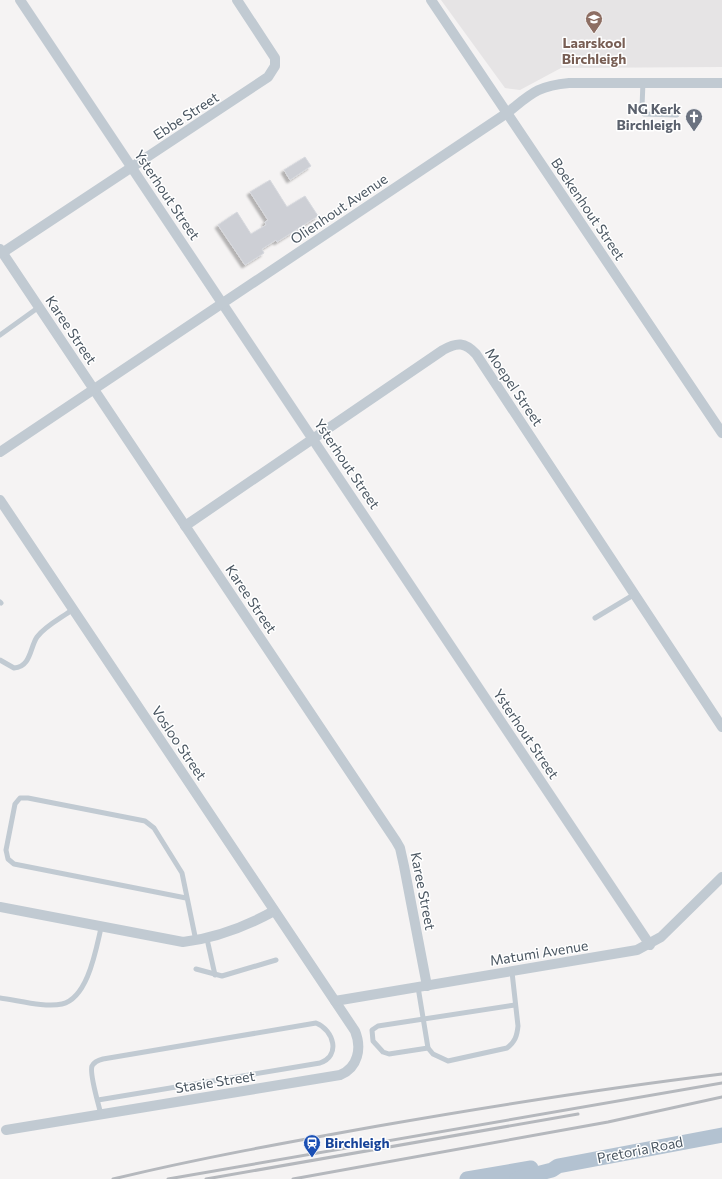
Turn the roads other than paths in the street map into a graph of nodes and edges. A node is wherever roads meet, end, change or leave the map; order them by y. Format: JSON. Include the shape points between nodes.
{"nodes":[{"id":1,"x":20,"y":0,"type":"edge"},
{"id":2,"x":237,"y":0,"type":"edge"},
{"id":3,"x":431,"y":0,"type":"edge"},
{"id":4,"x":643,"y":82,"type":"junction"},
{"id":5,"x":722,"y":82,"type":"edge"},
{"id":6,"x":507,"y":113,"type":"junction"},
{"id":7,"x":677,"y":115,"type":"dead end"},
{"id":8,"x":132,"y":168,"type":"junction"},
{"id":9,"x":1,"y":251,"type":"edge"},
{"id":10,"x":222,"y":304,"type":"junction"},
{"id":11,"x":39,"y":307,"type":"junction"},
{"id":12,"x":0,"y":334,"type":"edge"},
{"id":13,"x":94,"y":389,"type":"junction"},
{"id":14,"x":722,"y":433,"type":"edge"},
{"id":15,"x":313,"y":439,"type":"junction"},
{"id":16,"x":0,"y":452,"type":"edge"},
{"id":17,"x":0,"y":500,"type":"edge"},
{"id":18,"x":185,"y":526,"type":"junction"},
{"id":19,"x":635,"y":594,"type":"junction"},
{"id":20,"x":72,"y":610,"type":"junction"},
{"id":21,"x":595,"y":618,"type":"dead end"},
{"id":22,"x":0,"y":660,"type":"edge"},
{"id":23,"x":722,"y":727,"type":"edge"},
{"id":24,"x":722,"y":877,"type":"edge"},
{"id":25,"x":186,"y":898,"type":"junction"},
{"id":26,"x":0,"y":908,"type":"edge"},
{"id":27,"x":274,"y":911,"type":"junction"},
{"id":28,"x":101,"y":928,"type":"junction"},
{"id":29,"x":207,"y":939,"type":"junction"},
{"id":30,"x":196,"y":941,"type":"junction"},
{"id":31,"x":650,"y":945,"type":"junction"},
{"id":32,"x":276,"y":960,"type":"dead end"},
{"id":33,"x":196,"y":969,"type":"dead end"},
{"id":34,"x":512,"y":972,"type":"junction"},
{"id":35,"x":215,"y":975,"type":"junction"},
{"id":36,"x":422,"y":987,"type":"junction"},
{"id":37,"x":0,"y":998,"type":"edge"},
{"id":38,"x":335,"y":1001,"type":"junction"},
{"id":39,"x":515,"y":1005,"type":"junction"},
{"id":40,"x":424,"y":1020,"type":"junction"},
{"id":41,"x":428,"y":1048,"type":"junction"},
{"id":42,"x":98,"y":1100,"type":"junction"},
{"id":43,"x":101,"y":1115,"type":"junction"},
{"id":44,"x":6,"y":1130,"type":"dead end"},
{"id":45,"x":722,"y":1135,"type":"edge"},
{"id":46,"x":558,"y":1166,"type":"junction"},
{"id":47,"x":466,"y":1179,"type":"edge"},
{"id":48,"x":517,"y":1179,"type":"edge"}],
"edges":[{"from":1,"to":8,"type":"street","name":"Ysterhout Street"},
{"from":2,"to":8,"type":"street","name":"Ebbe Street","via":[[275,58],[273,72],[263,82]]},
{"from":3,"to":6,"type":"street","name":"Boekenhout Street"},
{"from":4,"to":5,"type":"street","name":"Olienhout Avenue"},
{"from":4,"to":6,"type":"street","name":"Olienhout Avenue","via":[[549,85],[530,94]]},
{"from":4,"to":7,"type":"lane","via":[[644,114]]},
{"from":6,"to":10,"type":"street","name":"Olienhout Avenue"},
{"from":6,"to":14,"type":"street","name":"Boekenhout Street"},
{"from":8,"to":9,"type":"street","name":"Ebbe Street"},
{"from":8,"to":10,"type":"street","name":"Ysterhout Street"},
{"from":9,"to":11,"type":"street","name":"Karee Street"},
{"from":10,"to":13,"type":"street","name":"Olienhout Avenue"},
{"from":10,"to":15,"type":"street","name":"Ysterhout Street"},
{"from":11,"to":12,"type":"lane"},
{"from":11,"to":13,"type":"street","name":"Karee Street"},
{"from":13,"to":16,"type":"street","name":"Olienhout Avenue"},
{"from":13,"to":18,"type":"street","name":"Karee Street"},
{"from":15,"to":18,"type":"street","name":"Moepel Street"},
{"from":15,"to":19,"type":"street","name":"Moepel Street","via":[[443,350],[458,343],[465,344],[476,354]]},
{"from":15,"to":31,"type":"street","name":"Ysterhout Street"},
{"from":17,"to":20,"type":"street","name":"Vosloo Street"},
{"from":18,"to":36,"type":"street","name":"Karee Street","via":[[400,848]]},
{"from":19,"to":21,"type":"lane"},
{"from":19,"to":23,"type":"street","name":"Moepel Street"},
{"from":20,"to":22,"type":"lane","via":[[42,631],[30,656],[22,665],[14,668]]},
{"from":20,"to":27,"type":"street","name":"Vosloo Street"},
{"from":24,"to":31,"type":"street","name":"Matumi Avenue","via":[[671,929]]},
{"from":25,"to":25,"type":"lane","via":[[180,868],[154,828],[145,821],[28,798],[20,798],[15,804],[6,850],[8,859],[14,864]]},
{"from":25,"to":30,"type":"lane"},
{"from":26,"to":28,"type":"street"},
{"from":27,"to":29,"type":"street","via":[[252,923]]},
{"from":27,"to":38,"type":"street","name":"Vosloo Street"},
{"from":28,"to":30,"type":"street","via":[[172,942]]},
{"from":28,"to":37,"type":"lane","via":[[88,976],[70,1001],[50,1005]]},
{"from":29,"to":30,"type":"street"},
{"from":29,"to":35,"type":"lane"},
{"from":31,"to":34,"type":"street","name":"Matumi Avenue","via":[[625,953]]},
{"from":32,"to":35,"type":"lane","via":[[222,976]]},
{"from":33,"to":35,"type":"lane"},
{"from":34,"to":36,"type":"street","name":"Matumi Avenue"},
{"from":34,"to":39,"type":"lane"},
{"from":36,"to":38,"type":"street","name":"Matumi Avenue"},
{"from":36,"to":40,"type":"lane"},
{"from":38,"to":43,"type":"street","name":"Stasie Street","via":[[358,1038],[357,1059],[346,1073]]},
{"from":39,"to":40,"type":"lane"},
{"from":39,"to":41,"type":"lane","via":[[517,1035],[507,1048],[448,1061],[433,1054]]},
{"from":40,"to":41,"type":"lane"},
{"from":40,"to":41,"type":"lane","via":[[378,1026],[372,1030],[371,1035],[378,1047],[389,1054]]},
{"from":42,"to":42,"type":"lane","via":[[92,1067],[96,1061],[102,1059],[316,1023],[323,1027],[334,1048],[331,1056],[320,1063]]},
{"from":42,"to":43,"type":"lane"},
{"from":43,"to":44,"type":"street","name":"Stasie Street"},
{"from":45,"to":46,"type":"main road","name":"Pretoria Road"},
{"from":46,"to":47,"type":"main road","name":"Pretoria Road"},
{"from":46,"to":48,"type":"main road","name":"Pretoria Road"}]}
